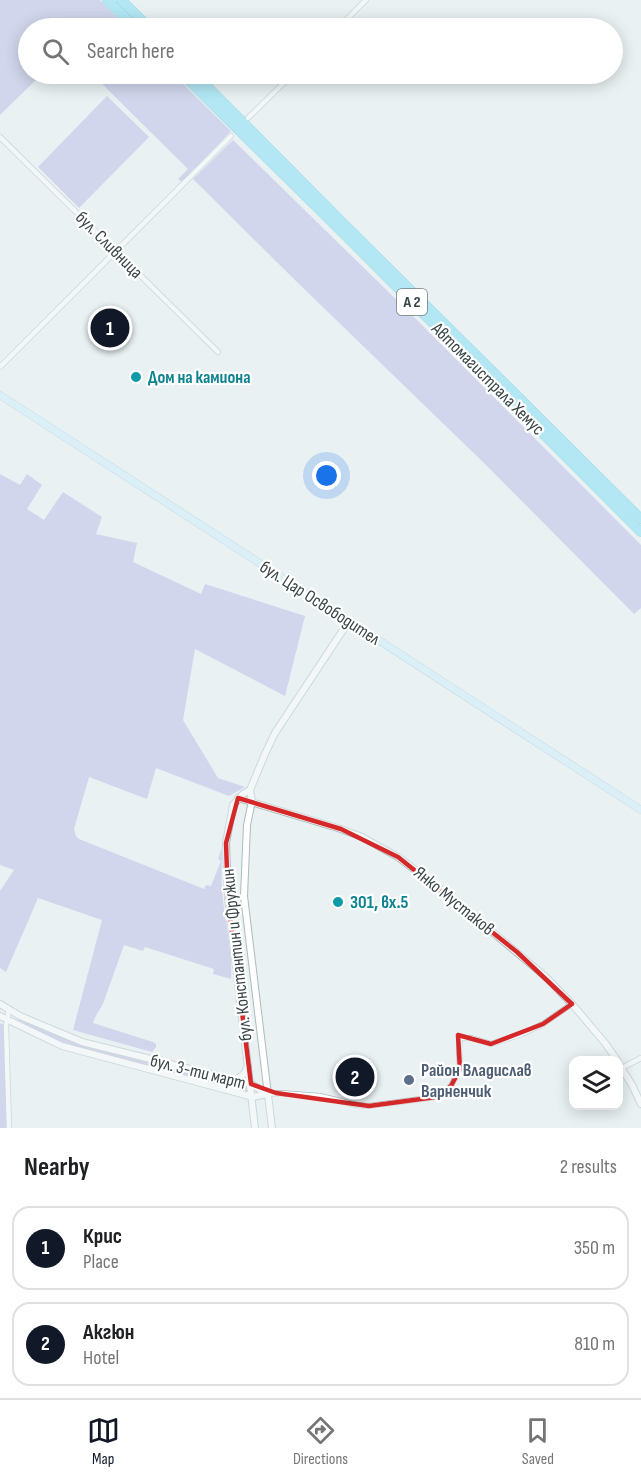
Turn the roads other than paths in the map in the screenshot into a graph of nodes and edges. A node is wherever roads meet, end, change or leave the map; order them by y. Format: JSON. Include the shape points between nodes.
{"nodes":[{"id":1,"x":107,"y":0,"type":"edge"},
{"id":2,"x":122,"y":0,"type":"edge"},
{"id":3,"x":366,"y":0,"type":"edge"},
{"id":4,"x":126,"y":18,"type":"edge"},
{"id":5,"x":140,"y":18,"type":"edge"},
{"id":6,"x":348,"y":18,"type":"edge"},
{"id":7,"x":192,"y":84,"type":"edge"},
{"id":8,"x":205,"y":84,"type":"edge"},
{"id":9,"x":283,"y":84,"type":"edge"},
{"id":10,"x":248,"y":118,"type":"dead end"},
{"id":11,"x":231,"y":136,"type":"dead end"},
{"id":12,"x":0,"y":137,"type":"edge"},
{"id":13,"x":115,"y":251,"type":"junction"},
{"id":14,"x":218,"y":352,"type":"dead end"},
{"id":15,"x":0,"y":367,"type":"edge"},
{"id":16,"x":0,"y":395,"type":"edge"},
{"id":17,"x":641,"y":519,"type":"edge"},
{"id":18,"x":641,"y":532,"type":"edge"},
{"id":19,"x":349,"y":621,"type":"junction"},
{"id":20,"x":250,"y":790,"type":"junction"},
{"id":21,"x":238,"y":798,"type":"junction"},
{"id":22,"x":252,"y":801,"type":"junction"},
{"id":23,"x":641,"y":810,"type":"edge"},
{"id":24,"x":0,"y":1004,"type":"edge"},
{"id":25,"x":572,"y":1004,"type":"junction"},
{"id":26,"x":9,"y":1009,"type":"junction"},
{"id":27,"x":3,"y":1017,"type":"edge"},
{"id":28,"x":614,"y":1056,"type":"edge"},
{"id":29,"x":641,"y":1058,"type":"edge"},
{"id":30,"x":623,"y":1063,"type":"edge"},
{"id":31,"x":248,"y":1065,"type":"junction"},
{"id":32,"x":623,"y":1071,"type":"edge"},
{"id":33,"x":234,"y":1081,"type":"junction"},
{"id":34,"x":251,"y":1084,"type":"junction"},
{"id":35,"x":267,"y":1094,"type":"junction"},
{"id":36,"x":253,"y":1097,"type":"junction"},
{"id":37,"x":641,"y":1104,"type":"edge"},
{"id":38,"x":9,"y":1128,"type":"edge"},
{"id":39,"x":255,"y":1128,"type":"edge"},
{"id":40,"x":272,"y":1128,"type":"edge"}],
"edges":[{"from":1,"to":4,"type":"highway"},
{"from":2,"to":5,"type":"highway"},
{"from":3,"to":6,"type":"street"},
{"from":7,"to":18,"type":"highway","name":"Автомагистрала Хемус","number":"A 2"},
{"from":8,"to":17,"type":"highway","name":"Автомагистрала Хемус","number":"A 2"},
{"from":9,"to":10,"type":"street"},
{"from":11,"to":13,"type":"street"},
{"from":12,"to":13,"type":"street","name":"бул. Сливница"},
{"from":13,"to":14,"type":"street","name":"бул. Сливница"},
{"from":13,"to":15,"type":"street"},
{"from":16,"to":19,"type":"main road","name":"бул. Цар Освободител"},
{"from":19,"to":20,"type":"street","via":[[275,733]]},
{"from":19,"to":23,"type":"main road","name":"бул. Цар Освободител"},
{"from":20,"to":21,"type":"street"},
{"from":20,"to":22,"type":"street","name":"бул. Константин и Фружин"},
{"from":21,"to":22,"type":"street","name":"Янко Мустаков"},
{"from":21,"to":31,"type":"street","name":"бул. Константин и Фружин","via":[[233,805],[226,843],[228,899]]},
{"from":22,"to":25,"type":"street","name":"Янко Мустаков","via":[[362,837],[398,857],[517,952]]},
{"from":22,"to":35,"type":"street","name":"бул. Константин и Фружин","via":[[244,896]]},
{"from":24,"to":26,"type":"street","name":"бул. 3-ти март"},
{"from":25,"to":28,"type":"street","name":"Янко Мустаков"},
{"from":25,"to":35,"type":"street","via":[[543,1024],[491,1044],[460,1038],[460,1069],[450,1086],[436,1096],[369,1106],[320,1096]]},
{"from":26,"to":27,"type":"street"},
{"from":26,"to":33,"type":"street","name":"бул. 3-ти март","via":[[82,1042]]},
{"from":27,"to":36,"type":"street","name":"бул. 3-ти март","via":[[62,1046]]},
{"from":27,"to":38,"type":"street"},
{"from":29,"to":30,"type":"street"},
{"from":31,"to":33,"type":"street"},
{"from":31,"to":34,"type":"street","name":"бул. Константин и Фружин"},
{"from":32,"to":37,"type":"street","name":"Янко Мустаков"},
{"from":33,"to":34,"type":"street","name":"бул. 3-ти март"},
{"from":34,"to":35,"type":"street","name":"бул. 3-ти март"},
{"from":34,"to":36,"type":"street","name":"бул. Константин и Фружин"},
{"from":35,"to":36,"type":"street","name":"бул. 3-ти март"},
{"from":35,"to":40,"type":"street","name":"бул. Константин и Фружин"},
{"from":36,"to":39,"type":"street","name":"бул. Константин и Фружин"}]}
